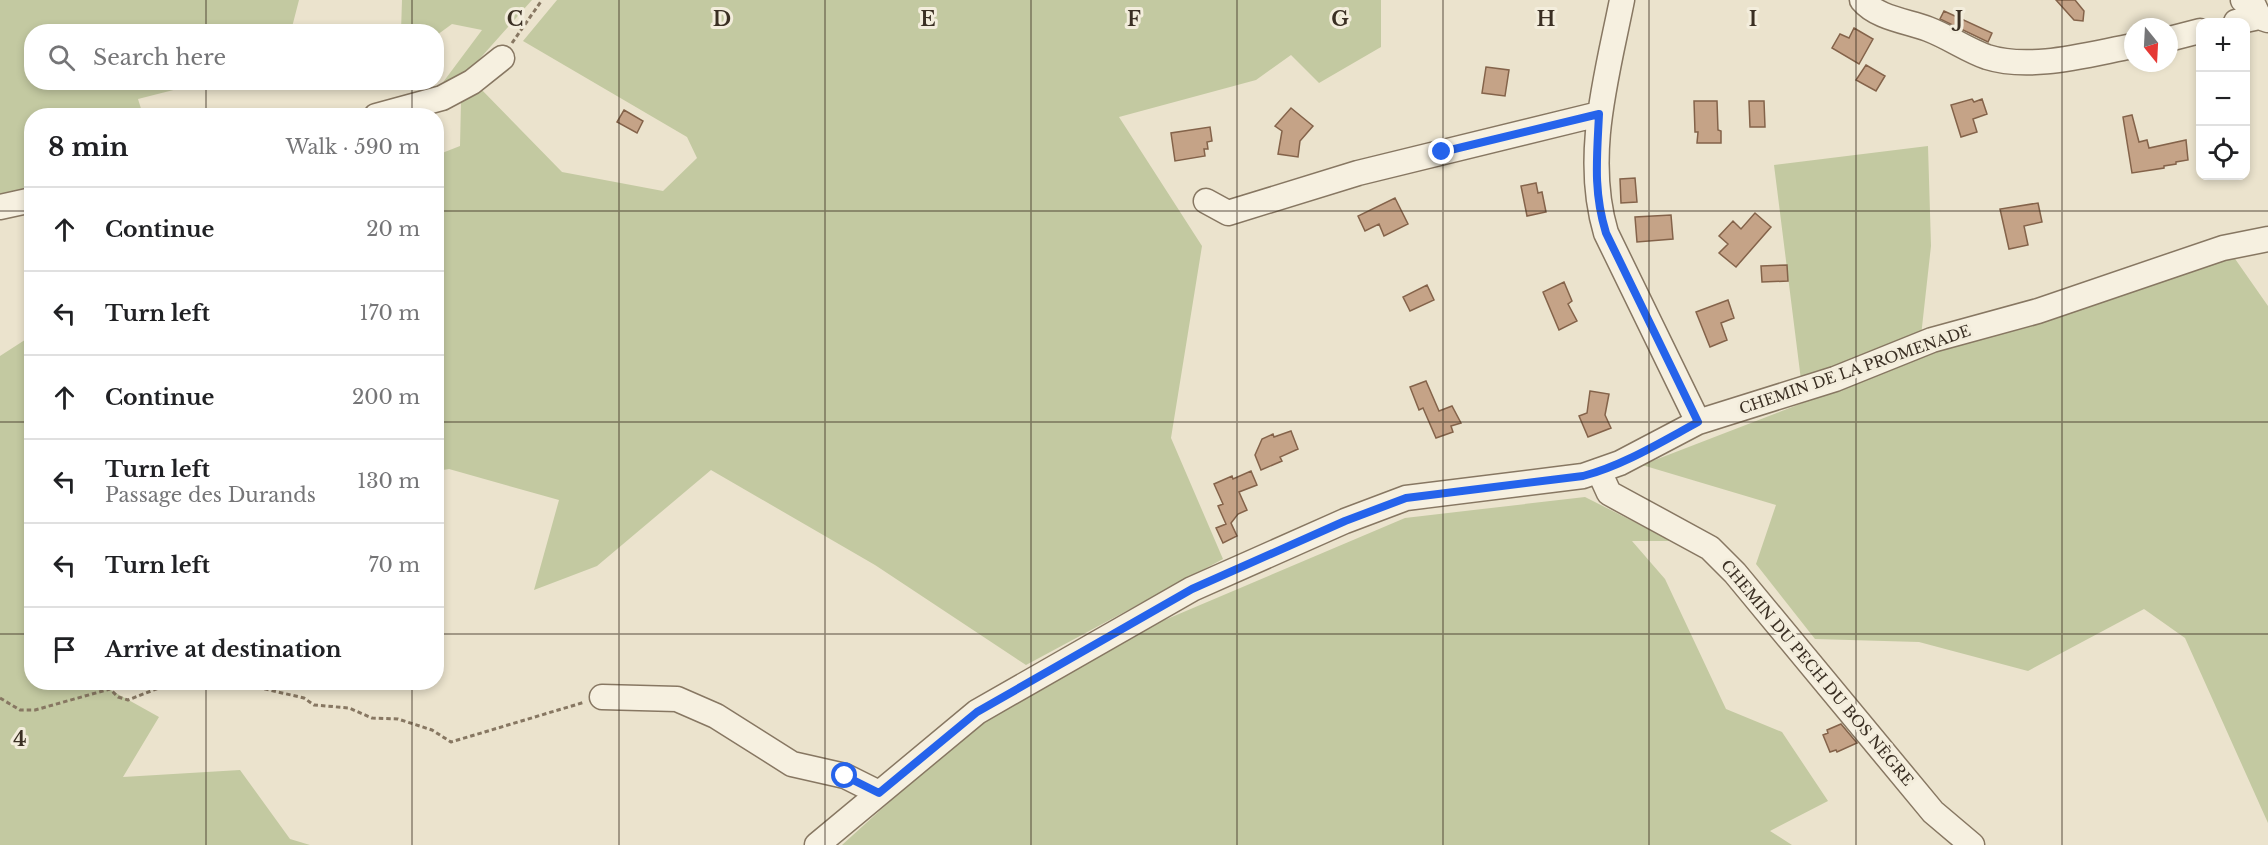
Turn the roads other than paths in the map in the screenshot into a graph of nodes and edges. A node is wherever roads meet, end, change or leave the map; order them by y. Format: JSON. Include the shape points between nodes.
{"nodes":[{"id":1,"x":1622,"y":0,"type":"edge"},
{"id":2,"x":1862,"y":0,"type":"edge"},
{"id":3,"x":2196,"y":32,"type":"edge"},
{"id":4,"x":2178,"y":37,"type":"edge"},
{"id":5,"x":2124,"y":48,"type":"edge"},
{"id":6,"x":502,"y":58,"type":"road end"},
{"id":7,"x":405,"y":108,"type":"edge"},
{"id":8,"x":1599,"y":114,"type":"junction"},
{"id":9,"x":1206,"y":201,"type":"dead end"},
{"id":10,"x":24,"y":202,"type":"edge"},
{"id":11,"x":0,"y":207,"type":"edge"},
{"id":12,"x":2268,"y":239,"type":"edge"},
{"id":13,"x":1698,"y":422,"type":"junction"},
{"id":14,"x":1599,"y":471,"type":"junction"},
{"id":15,"x":602,"y":697,"type":"road end"},
{"id":16,"x":879,"y":793,"type":"junction"},
{"id":17,"x":817,"y":845,"type":"edge"},
{"id":18,"x":1972,"y":845,"type":"edge"}],
"edges":[{"from":1,"to":8,"type":"street"},
{"from":2,"to":5,"type":"street","via":[[1885,15],[1930,30],[1988,57],[2037,63]]},
{"from":3,"to":4,"type":"street"},
{"from":6,"to":7,"type":"street","via":[[472,82],[442,98]]},
{"from":8,"to":9,"type":"street","via":[[1358,173],[1228,213]]},
{"from":8,"to":13,"type":"street","via":[[1596,186],[1606,233]]},
{"from":10,"to":11,"type":"street"},
{"from":12,"to":13,"type":"street","name":"CHEMIN DE LA PROMENADE","via":[[2223,248],[2038,311],[1932,340],[1835,380]]},
{"from":13,"to":14,"type":"street","name":"CHEMIN DE LA PROMENADE"},
{"from":14,"to":16,"type":"street","name":"CHEMIN DE LA PROMENADE","via":[[1406,498],[1192,589],[977,712]]},
{"from":14,"to":18,"type":"street","name":"CHEMIN DU PECH DU BOS NÈGRE","via":[[1609,493],[1710,548],[1735,573],[1933,812]]},
{"from":15,"to":16,"type":"street","via":[[677,699],[716,716],[792,765],[845,776]]},
{"from":16,"to":17,"type":"street","name":"CHEMIN DE LA PROMENADE"}]}
